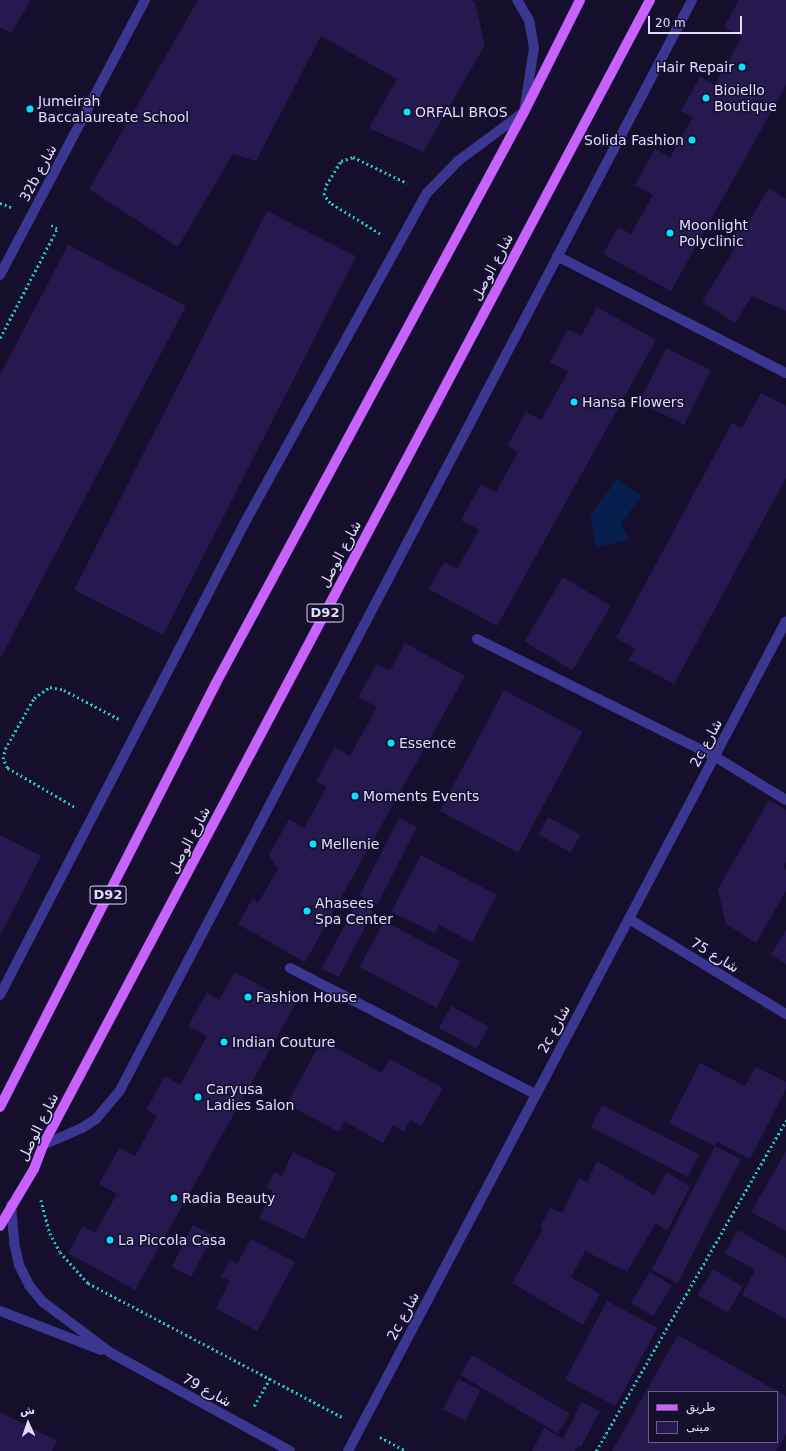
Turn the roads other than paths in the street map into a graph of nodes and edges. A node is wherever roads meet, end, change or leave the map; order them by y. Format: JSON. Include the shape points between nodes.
{"nodes":[{"id":1,"x":145,"y":0,"type":"edge"},
{"id":2,"x":517,"y":0,"type":"edge"},
{"id":3,"x":580,"y":0,"type":"edge"},
{"id":4,"x":650,"y":0,"type":"edge"},
{"id":5,"x":692,"y":0,"type":"edge"},
{"id":6,"x":524,"y":112,"type":"junction"},
{"id":7,"x":557,"y":256,"type":"junction"},
{"id":8,"x":0,"y":275,"type":"edge"},
{"id":9,"x":786,"y":373,"type":"edge"},
{"id":10,"x":786,"y":620,"type":"edge"},
{"id":11,"x":477,"y":639,"type":"dead end"},
{"id":12,"x":714,"y":756,"type":"junction"},
{"id":13,"x":786,"y":800,"type":"edge"},
{"id":14,"x":629,"y":919,"type":"junction"},
{"id":15,"x":290,"y":968,"type":"dead end"},
{"id":16,"x":0,"y":995,"type":"edge"},
{"id":17,"x":786,"y":1014,"type":"edge"},
{"id":18,"x":535,"y":1094,"type":"junction"},
{"id":19,"x":0,"y":1107,"type":"edge"},
{"id":20,"x":43,"y":1145,"type":"junction"},
{"id":21,"x":11,"y":1205,"type":"junction"},
{"id":22,"x":0,"y":1226,"type":"edge"},
{"id":23,"x":0,"y":1312,"type":"edge"},
{"id":24,"x":111,"y":1353,"type":"junction"},
{"id":25,"x":290,"y":1451,"type":"edge"},
{"id":26,"x":348,"y":1451,"type":"edge"}],
"edges":[{"from":1,"to":8,"type":"street","name":"32b شارع"},
{"from":2,"to":6,"type":"street","via":[[528,20],[534,48]]},
{"from":3,"to":6,"type":"main road","number":"D92"},
{"from":4,"to":20,"type":"main road","name":"شارع الوصل","number":"D92"},
{"from":5,"to":7,"type":"street"},
{"from":6,"to":16,"type":"street","via":[[458,161],[427,193],[244,524]]},
{"from":6,"to":19,"type":"main road","number":"D92","via":[[216,683]]},
{"from":7,"to":9,"type":"street"},
{"from":7,"to":20,"type":"street","via":[[119,1092],[96,1119]]},
{"from":10,"to":12,"type":"street","name":"2c شارع"},
{"from":11,"to":12,"type":"street"},
{"from":12,"to":13,"type":"street"},
{"from":12,"to":14,"type":"street","name":"2c شارع"},
{"from":14,"to":17,"type":"street","name":"شارع 75"},
{"from":14,"to":18,"type":"street","name":"2c شارع"},
{"from":15,"to":18,"type":"street"},
{"from":18,"to":26,"type":"street","name":"2c شارع"},
{"from":20,"to":21,"type":"main road","name":"شارع الوصل","number":"D92","via":[[34,1169]]},
{"from":21,"to":22,"type":"main road","name":"شارع الوصل","number":"D92"},
{"from":21,"to":24,"type":"street","name":"شارع 79","via":[[14,1243],[19,1265],[29,1285],[43,1302]]},
{"from":23,"to":24,"type":"street","name":"شارع 79"},
{"from":24,"to":25,"type":"street","name":"شارع 79"}]}
